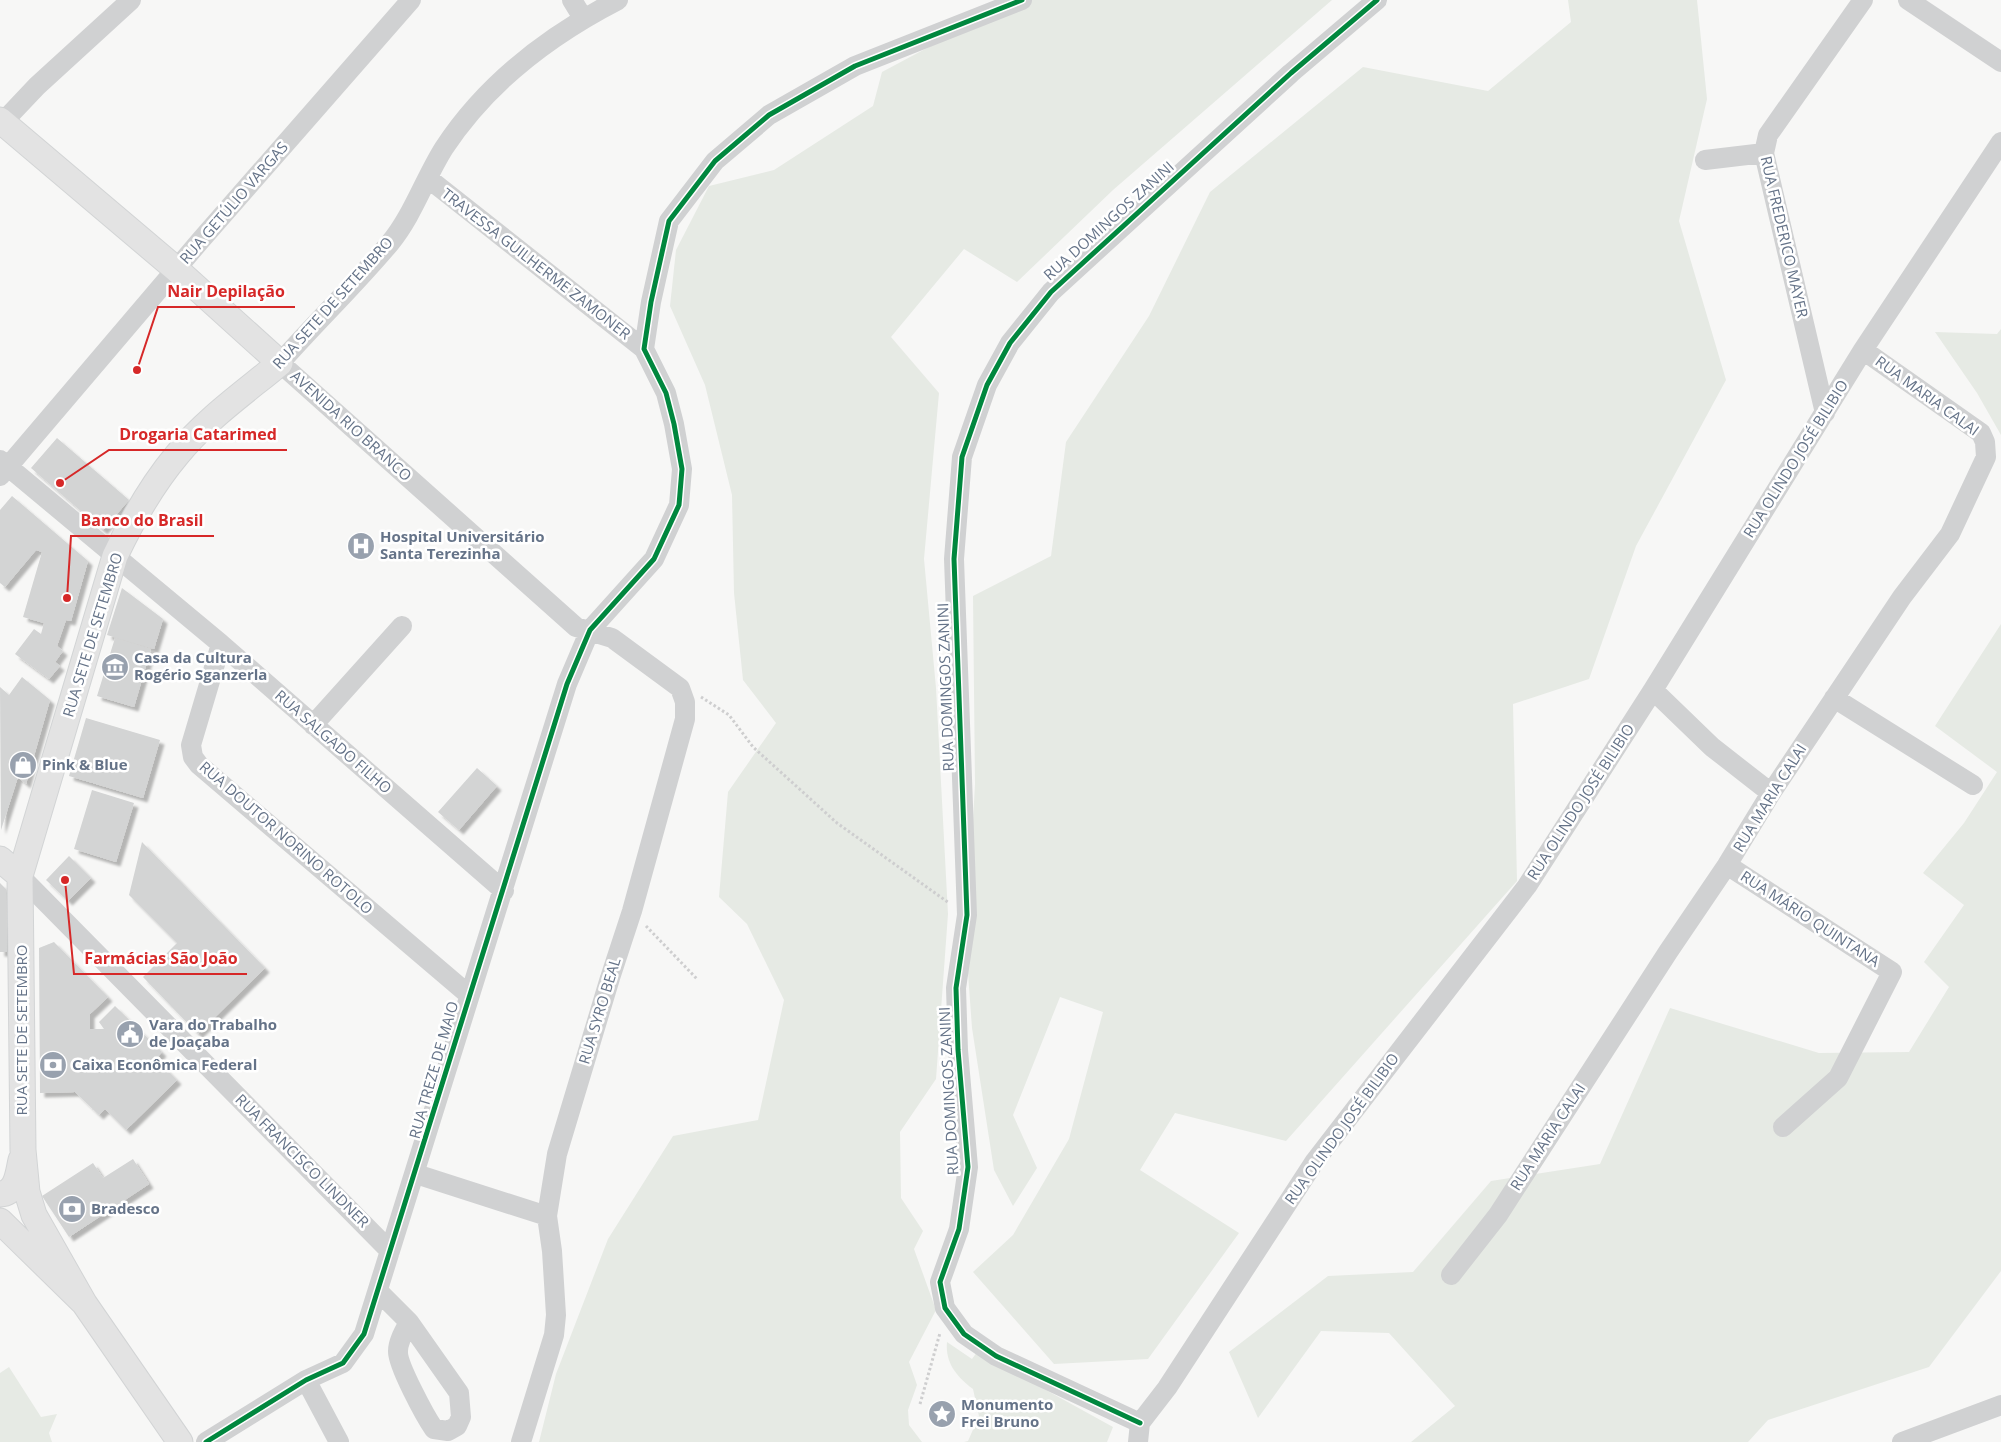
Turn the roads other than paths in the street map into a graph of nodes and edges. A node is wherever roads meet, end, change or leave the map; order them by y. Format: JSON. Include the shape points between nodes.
{"nodes":[{"id":1,"x":131,"y":0,"type":"edge"},
{"id":2,"x":411,"y":0,"type":"edge"},
{"id":3,"x":572,"y":0,"type":"edge"},
{"id":4,"x":618,"y":0,"type":"edge"},
{"id":5,"x":1022,"y":0,"type":"edge"},
{"id":6,"x":1377,"y":0,"type":"edge"},
{"id":7,"x":1864,"y":0,"type":"edge"},
{"id":8,"x":1908,"y":0,"type":"edge"},
{"id":9,"x":583,"y":18,"type":"junction"},
{"id":10,"x":2001,"y":62,"type":"edge"},
{"id":11,"x":1,"y":122,"type":"edge"},
{"id":12,"x":2001,"y":142,"type":"edge"},
{"id":13,"x":1764,"y":152,"type":"junction"},
{"id":14,"x":1705,"y":160,"type":"dead end"},
{"id":15,"x":1994,"y":168,"type":"edge"},
{"id":16,"x":428,"y":179,"type":"junction"},
{"id":17,"x":177,"y":270,"type":"junction"},
{"id":18,"x":644,"y":349,"type":"junction"},
{"id":19,"x":1863,"y":350,"type":"junction"},
{"id":20,"x":280,"y":363,"type":"junction"},
{"id":21,"x":1825,"y":413,"type":"junction"},
{"id":22,"x":3,"y":468,"type":"edge"},
{"id":23,"x":116,"y":556,"type":"junction"},
{"id":24,"x":402,"y":626,"type":"dead end"},
{"id":25,"x":590,"y":630,"type":"junction"},
{"id":26,"x":221,"y":644,"type":"junction"},
{"id":27,"x":1653,"y":690,"type":"junction"},
{"id":28,"x":1834,"y":698,"type":"junction"},
{"id":29,"x":314,"y":725,"type":"junction"},
{"id":30,"x":1973,"y":785,"type":"dead end"},
{"id":31,"x":1771,"y":792,"type":"junction"},
{"id":32,"x":0,"y":859,"type":"edge"},
{"id":33,"x":1727,"y":866,"type":"junction"},
{"id":34,"x":20,"y":876,"type":"junction"},
{"id":35,"x":504,"y":890,"type":"junction"},
{"id":36,"x":469,"y":995,"type":"junction"},
{"id":37,"x":1783,"y":1127,"type":"dead end"},
{"id":38,"x":23,"y":1150,"type":"junction"},
{"id":39,"x":416,"y":1174,"type":"junction"},
{"id":40,"x":0,"y":1194,"type":"edge"},
{"id":41,"x":34,"y":1215,"type":"junction"},
{"id":42,"x":547,"y":1216,"type":"junction"},
{"id":43,"x":0,"y":1222,"type":"edge"},
{"id":44,"x":390,"y":1250,"type":"junction"},
{"id":45,"x":1451,"y":1275,"type":"dead end"},
{"id":46,"x":378,"y":1291,"type":"junction"},
{"id":47,"x":84,"y":1303,"type":"junction"},
{"id":48,"x":410,"y":1322,"type":"junction"},
{"id":49,"x":306,"y":1380,"type":"junction"},
{"id":50,"x":2001,"y":1405,"type":"edge"},
{"id":51,"x":1139,"y":1432,"type":"edge"},
{"id":52,"x":180,"y":1442,"type":"edge"},
{"id":53,"x":206,"y":1442,"type":"edge"},
{"id":54,"x":339,"y":1442,"type":"edge"},
{"id":55,"x":521,"y":1442,"type":"edge"},
{"id":56,"x":1902,"y":1442,"type":"edge"}],
"edges":[{"from":1,"to":11,"type":"street"},
{"from":2,"to":17,"type":"street","name":"RUA GETÚLIO VARGAS"},
{"from":3,"to":9,"type":"street"},
{"from":4,"to":9,"type":"street","name":"RUA SETE DE SETEMBRO"},
{"from":5,"to":18,"type":"street","via":[[855,66],[769,116],[715,161],[669,221]]},
{"from":6,"to":51,"type":"street","name":"RUA DOMINGOS ZANINI","via":[[1291,73],[1051,292],[1010,343],[987,385],[962,457],[954,559],[967,915],[956,988],[968,1166],[959,1229],[940,1282],[945,1308],[964,1334],[996,1356]]},
{"from":7,"to":13,"type":"street","name":"RUA FREDERICO MAYER","via":[[1768,135]]},
{"from":8,"to":10,"type":"street"},
{"from":9,"to":16,"type":"street","name":"RUA SETE DE SETEMBRO","via":[[498,82],[466,116]]},
{"from":11,"to":17,"type":"main road","name":"AVENIDA RIO BRANCO"},
{"from":12,"to":15,"type":"street","name":"RUA OLINDO JOSÉ BILIBIO"},
{"from":13,"to":14,"type":"street"},
{"from":13,"to":21,"type":"street","name":"RUA FREDERICO MAYER"},
{"from":15,"to":19,"type":"street","name":"RUA OLINDO JOSÉ BILIBIO"},
{"from":16,"to":18,"type":"street","name":"TRAVESSA GUILHERME ZAMONER"},
{"from":16,"to":20,"type":"street","name":"RUA SETE DE SETEMBRO","via":[[391,242]]},
{"from":17,"to":20,"type":"main road","name":"AVENIDA RIO BRANCO"},
{"from":17,"to":22,"type":"street","name":"RUA GETÚLIO VARGAS"},
{"from":18,"to":25,"type":"street","name":"RUA TREZE DE MAIO","via":[[666,393],[672,416],[682,469],[679,505],[654,560]]},
{"from":19,"to":21,"type":"street","name":"RUA OLINDO JOSÉ BILIBIO"},
{"from":19,"to":28,"type":"street","name":"RUA MARIA CALAI","via":[[1981,433],[1986,457],[1950,534],[1902,597]]},
{"from":20,"to":23,"type":"main road","name":"RUA SETE DE SETEMBRO","via":[[177,454],[132,520]]},
{"from":20,"to":25,"type":"street","name":"AVENIDA RIO BRANCO","via":[[576,626]]},
{"from":21,"to":27,"type":"street","name":"RUA OLINDO JOSÉ BILIBIO"},
{"from":22,"to":23,"type":"street","name":"RUA SALGADO FILHO"},
{"from":23,"to":26,"type":"street","name":"RUA SALGADO FILHO"},
{"from":23,"to":34,"type":"main road","name":"RUA SETE DE SETEMBRO"},
{"from":24,"to":29,"type":"street"},
{"from":25,"to":35,"type":"street","name":"RUA TREZE DE MAIO","via":[[567,684]]},
{"from":25,"to":42,"type":"street","name":"RUA SYRO BEAL","via":[[612,638],[680,688],[685,702],[685,719],[632,911],[557,1154]]},
{"from":26,"to":29,"type":"street","name":"RUA SALGADO FILHO"},
{"from":26,"to":36,"type":"street","name":"RUA DOUTOR NORINO ROTOLO","via":[[191,745],[193,757]]},
{"from":27,"to":31,"type":"street","via":[[1712,747]]},
{"from":27,"to":51,"type":"street","name":"RUA OLINDO JOSÉ BILIBIO","via":[[1527,886],[1314,1161]]},
{"from":28,"to":30,"type":"street"},
{"from":28,"to":31,"type":"street","name":"RUA MARIA CALAI"},
{"from":29,"to":35,"type":"street","name":"RUA SALGADO FILHO"},
{"from":31,"to":33,"type":"street","name":"RUA MARIA CALAI"},
{"from":32,"to":34,"type":"main road","name":"RUA FRANCISCO LINDNER"},
{"from":33,"to":37,"type":"street","name":"RUA MÁRIO QUINTANA","via":[[1892,972],[1838,1078]]},
{"from":33,"to":45,"type":"street","name":"RUA MARIA CALAI","via":[[1498,1215]]},
{"from":34,"to":38,"type":"main road","name":"RUA SETE DE SETEMBRO"},
{"from":34,"to":44,"type":"street","name":"RUA FRANCISCO LINDNER"},
{"from":35,"to":36,"type":"street","name":"RUA TREZE DE MAIO"},
{"from":36,"to":39,"type":"street","name":"RUA TREZE DE MAIO"},
{"from":38,"to":40,"type":"main road","via":[[17,1181],[12,1189]]},
{"from":38,"to":41,"type":"main road","name":"RUA SETE DE SETEMBRO","via":[[27,1192]]},
{"from":39,"to":42,"type":"street"},
{"from":39,"to":44,"type":"street","name":"RUA TREZE DE MAIO"},
{"from":41,"to":43,"type":"main road","via":[[13,1208]]},
{"from":41,"to":47,"type":"main road","name":"RUA SETE DE SETEMBRO"},
{"from":42,"to":55,"type":"street","name":"RUA SYRO BEAL","via":[[555,1306],[554,1335]]},
{"from":43,"to":47,"type":"main road"},
{"from":44,"to":46,"type":"street","name":"RUA TREZE DE MAIO"},
{"from":46,"to":48,"type":"street"},
{"from":46,"to":49,"type":"street","name":"RUA TREZE DE MAIO","via":[[364,1334],[353,1352],[343,1363]]},
{"from":47,"to":52,"type":"main road"},
{"from":48,"to":48,"type":"street","via":[[459,1393],[461,1417],[457,1426],[448,1431],[434,1429],[400,1361],[398,1351]]},
{"from":49,"to":53,"type":"street","name":"RUA TREZE DE MAIO"},
{"from":49,"to":54,"type":"street"},
{"from":50,"to":56,"type":"street"}]}
